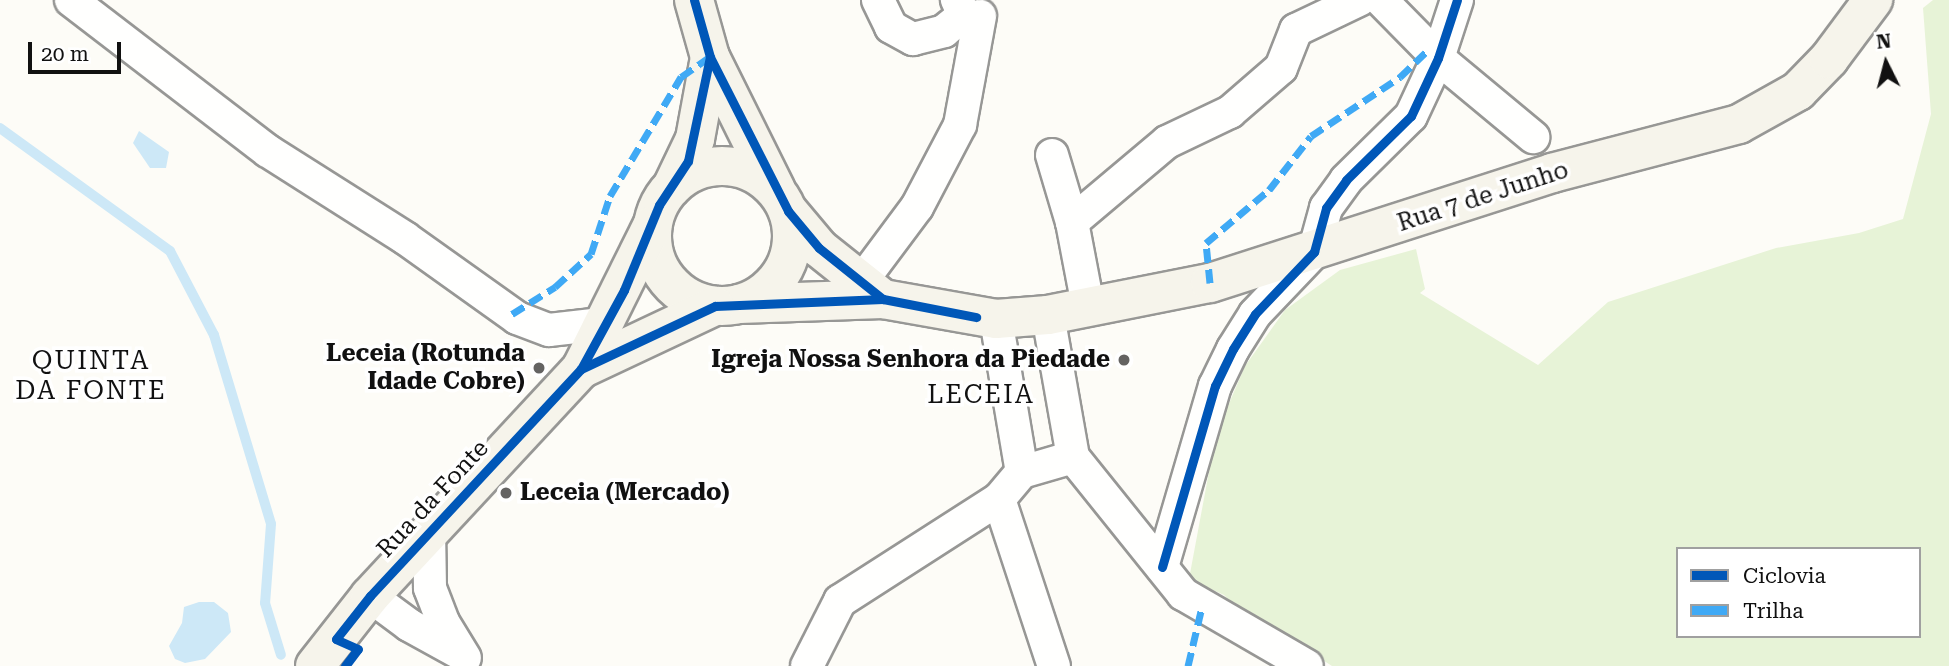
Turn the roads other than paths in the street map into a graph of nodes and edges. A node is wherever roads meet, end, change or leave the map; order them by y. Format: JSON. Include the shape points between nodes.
{"nodes":[{"id":1,"x":71,"y":0,"type":"edge"},
{"id":2,"x":694,"y":0,"type":"edge"},
{"id":3,"x":878,"y":0,"type":"edge"},
{"id":4,"x":1359,"y":0,"type":"edge"},
{"id":5,"x":1381,"y":0,"type":"edge"},
{"id":6,"x":1457,"y":0,"type":"edge"},
{"id":7,"x":1873,"y":0,"type":"edge"},
{"id":8,"x":971,"y":8,"type":"edge"},
{"id":9,"x":710,"y":57,"type":"junction"},
{"id":10,"x":1438,"y":58,"type":"junction"},
{"id":11,"x":1533,"y":137,"type":"dead end"},
{"id":12,"x":1052,"y":155,"type":"dead end"},
{"id":13,"x":672,"y":187,"type":"junction"},
{"id":14,"x":782,"y":200,"type":"junction"},
{"id":15,"x":1072,"y":222,"type":"junction"},
{"id":16,"x":652,"y":226,"type":"junction"},
{"id":17,"x":1314,"y":252,"type":"junction"},
{"id":18,"x":872,"y":290,"type":"junction"},
{"id":19,"x":727,"y":305,"type":"junction"},
{"id":20,"x":1088,"y":306,"type":"junction"},
{"id":21,"x":1048,"y":315,"type":"junction"},
{"id":22,"x":986,"y":318,"type":"junction"},
{"id":23,"x":602,"y":324,"type":"junction"},
{"id":24,"x":572,"y":379,"type":"junction"},
{"id":25,"x":1073,"y":457,"type":"junction"},
{"id":26,"x":1022,"y":472,"type":"junction"},
{"id":27,"x":999,"y":499,"type":"junction"},
{"id":28,"x":429,"y":530,"type":"junction"},
{"id":29,"x":1162,"y":566,"type":"junction"},
{"id":30,"x":370,"y":596,"type":"junction"},
{"id":31,"x":470,"y":662,"type":"edge"},
{"id":32,"x":315,"y":666,"type":"edge"},
{"id":33,"x":807,"y":666,"type":"edge"},
{"id":34,"x":1054,"y":666,"type":"edge"},
{"id":35,"x":1307,"y":666,"type":"edge"}],
"edges":[{"from":1,"to":23,"type":"street","via":[[268,151],[405,238],[517,318],[549,330]]},
{"from":2,"to":9,"type":"main road"},
{"from":3,"to":8,"type":"street","via":[[891,27],[913,38],[944,31]]},
{"from":4,"to":15,"type":"street","via":[[1296,30],[1281,68],[1271,77],[1230,112],[1167,142]]},
{"from":5,"to":10,"type":"street"},
{"from":6,"to":10,"type":"street"},
{"from":7,"to":17,"type":"main road","name":"Rua 7 de Junho","via":[[1829,59],[1798,90],[1738,124],[1552,173]]},
{"from":8,"to":18,"type":"street","via":[[960,125]]},
{"from":9,"to":13,"type":"main road","via":[[695,139]]},
{"from":9,"to":14,"type":"main road"},
{"from":10,"to":11,"type":"street"},
{"from":10,"to":17,"type":"street","via":[[1411,116],[1346,180],[1326,208]]},
{"from":12,"to":15,"type":"street"},
{"from":13,"to":14,"type":"main road","via":[[690,173],[712,166],[735,167],[757,175]]},
{"from":13,"to":16,"type":"main road"},
{"from":14,"to":18,"type":"main road","via":[[819,248]]},
{"from":14,"to":19,"type":"main road","via":[[793,234],[789,258],[778,279],[761,295]]},
{"from":15,"to":20,"type":"street"},
{"from":16,"to":19,"type":"main road","via":[[653,249],[667,279],[694,300]]},
{"from":16,"to":23,"type":"main road","name":"Rua da Fonte","via":[[624,290]]},
{"from":17,"to":20,"type":"main road","name":"Rua 7 de Junho","via":[[1210,283]]},
{"from":17,"to":29,"type":"street","via":[[1255,314],[1215,386]]},
{"from":18,"to":19,"type":"main road","name":"Rua 7 de Junho"},
{"from":18,"to":22,"type":"main road","name":"Rua 7 de Junho"},
{"from":19,"to":24,"type":"main road","name":"Rua da Fonte"},
{"from":20,"to":21,"type":"main road","name":"Rua 7 de Junho"},
{"from":21,"to":22,"type":"main road","name":"Rua 7 de Junho"},
{"from":21,"to":25,"type":"street"},
{"from":22,"to":26,"type":"street"},
{"from":23,"to":24,"type":"main road","name":"Rua da Fonte"},
{"from":24,"to":28,"type":"main road","name":"Rua da Fonte"},
{"from":25,"to":26,"type":"street"},
{"from":25,"to":29,"type":"street"},
{"from":26,"to":27,"type":"street"},
{"from":27,"to":33,"type":"street","via":[[841,601]]},
{"from":27,"to":34,"type":"street"},
{"from":28,"to":30,"type":"main road","name":"Rua da Fonte"},
{"from":28,"to":31,"type":"street","via":[[430,588],[443,622]]},
{"from":29,"to":35,"type":"street","via":[[1183,594]]},
{"from":30,"to":31,"type":"street"},
{"from":30,"to":32,"type":"main road","name":"Rua da Fonte"}]}
